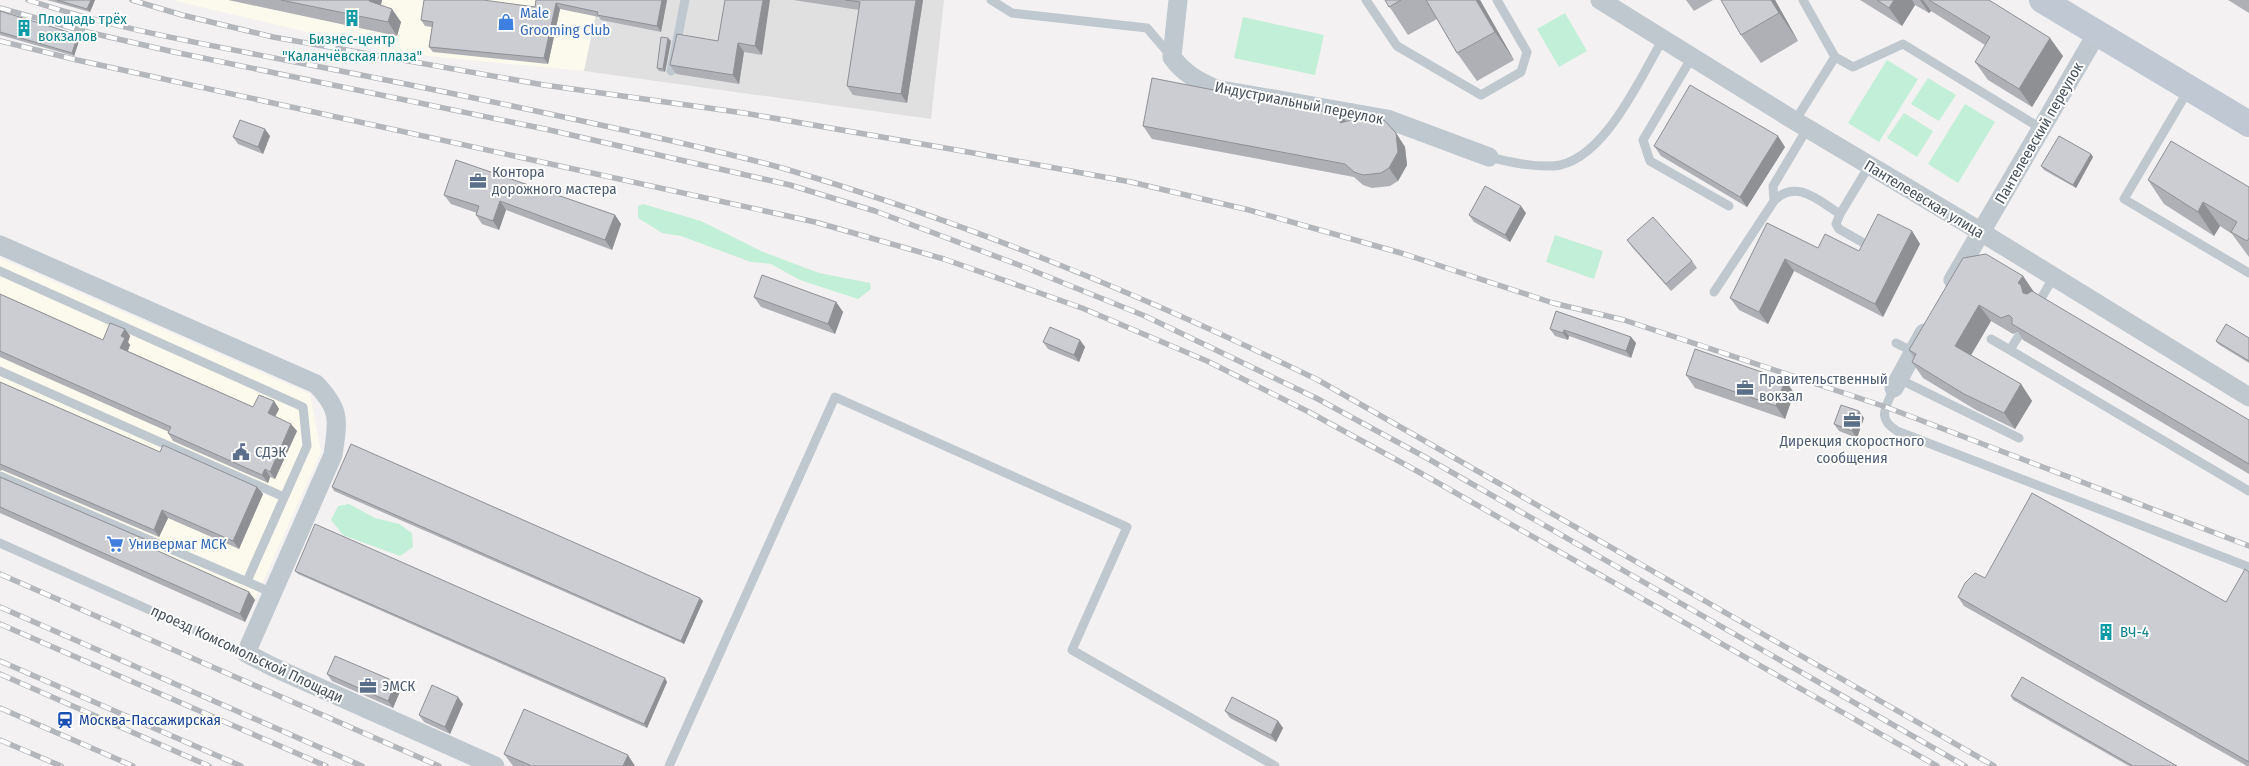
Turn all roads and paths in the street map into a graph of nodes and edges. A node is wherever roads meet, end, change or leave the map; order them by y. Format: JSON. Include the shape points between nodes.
{"nodes":[{"id":1,"x":685,"y":0,"type":"edge"},
{"id":2,"x":991,"y":0,"type":"edge"},
{"id":3,"x":1178,"y":0,"type":"edge"},
{"id":4,"x":1366,"y":0,"type":"edge"},
{"id":5,"x":1497,"y":0,"type":"edge"},
{"id":6,"x":1600,"y":0,"type":"edge"},
{"id":7,"x":1803,"y":0,"type":"edge"},
{"id":8,"x":2042,"y":0,"type":"edge"},
{"id":9,"x":2097,"y":33,"type":"junction"},
{"id":10,"x":1662,"y":40,"type":"junction"},
{"id":11,"x":1172,"y":57,"type":"junction"},
{"id":12,"x":1692,"y":57,"type":"junction"},
{"id":13,"x":1835,"y":57,"type":"junction"},
{"id":14,"x":671,"y":71,"type":"edge"},
{"id":15,"x":2189,"y":89,"type":"junction"},
{"id":16,"x":2249,"y":124,"type":"edge"},
{"id":17,"x":1801,"y":125,"type":"junction"},
{"id":18,"x":2042,"y":129,"type":"junction"},
{"id":19,"x":1488,"y":157,"type":"joint"},
{"id":20,"x":1868,"y":166,"type":"junction"},
{"id":21,"x":1774,"y":201,"type":"junction"},
{"id":22,"x":1729,"y":206,"type":"dead end"},
{"id":23,"x":1840,"y":214,"type":"junction"},
{"id":24,"x":1980,"y":232,"type":"junction"},
{"id":25,"x":0,"y":245,"type":"edge"},
{"id":26,"x":1869,"y":246,"type":"edge"},
{"id":27,"x":0,"y":272,"type":"edge"},
{"id":28,"x":2249,"y":273,"type":"edge"},
{"id":29,"x":2053,"y":278,"type":"junction"},
{"id":30,"x":1714,"y":292,"type":"dead end"},
{"id":31,"x":1946,"y":294,"type":"edge"},
{"id":32,"x":2038,"y":304,"type":"edge"},
{"id":33,"x":1932,"y":319,"type":"edge"},
{"id":34,"x":2018,"y":337,"type":"edge"},
{"id":35,"x":1991,"y":339,"type":"dead end"},
{"id":36,"x":1896,"y":343,"type":"dead end"},
{"id":37,"x":2010,"y":350,"type":"junction"},
{"id":38,"x":1914,"y":352,"type":"junction"},
{"id":39,"x":0,"y":371,"type":"edge"},
{"id":40,"x":1897,"y":384,"type":"junction"},
{"id":41,"x":2249,"y":397,"type":"edge"},
{"id":42,"x":2019,"y":438,"type":"dead end"},
{"id":43,"x":0,"y":476,"type":"edge"},
{"id":44,"x":2249,"y":491,"type":"edge"},
{"id":45,"x":284,"y":498,"type":"junction"},
{"id":46,"x":0,"y":543,"type":"edge"},
{"id":47,"x":2249,"y":567,"type":"edge"},
{"id":48,"x":247,"y":582,"type":"junction"},
{"id":49,"x":272,"y":592,"type":"junction"},
{"id":50,"x":246,"y":653,"type":"junction"},
{"id":51,"x":495,"y":766,"type":"edge"},
{"id":52,"x":669,"y":766,"type":"edge"},
{"id":53,"x":1275,"y":766,"type":"edge"}],
"edges":[{"from":1,"to":14,"type":"lane"},
{"from":2,"to":11,"type":"lane","via":[[1012,13],[1147,28]]},
{"from":3,"to":11,"type":"street"},
{"from":4,"to":5,"type":"lane","via":[[1397,46],[1481,95],[1521,72],[1527,52]]},
{"from":6,"to":10,"type":"street","name":"Пантелеевская улица"},
{"from":7,"to":13,"type":"lane"},
{"from":8,"to":9,"type":"main road"},
{"from":9,"to":15,"type":"main road"},
{"from":9,"to":18,"type":"street","name":"Пантелеевский переулок"},
{"from":10,"to":12,"type":"street","name":"Пантелеевская улица"},
{"from":10,"to":19,"type":"lane","via":[[1617,117],[1581,158],[1555,166],[1525,166]]},
{"from":11,"to":19,"type":"street","name":"Индустриальный переулок","via":[[1180,68],[1216,89],[1387,119]]},
{"from":12,"to":17,"type":"street","name":"Пантелеевская улица"},
{"from":12,"to":22,"type":"lane","via":[[1643,140],[1650,161]]},
{"from":13,"to":17,"type":"lane"},
{"from":13,"to":18,"type":"lane","via":[[1852,67],[1903,44]]},
{"from":15,"to":16,"type":"main road"},
{"from":15,"to":28,"type":"lane","via":[[2124,199]]},
{"from":17,"to":20,"type":"street","name":"Пантелеевская улица"},
{"from":17,"to":21,"type":"lane","via":[[1773,186]]},
{"from":18,"to":24,"type":"street","name":"Пантелеевский переулок"},
{"from":20,"to":23,"type":"lane"},
{"from":20,"to":24,"type":"street","name":"Пантелеевская улица"},
{"from":21,"to":23,"type":"lane","via":[[1787,192],[1802,191]]},
{"from":21,"to":30,"type":"lane"},
{"from":23,"to":26,"type":"lane","via":[[1836,227]]},
{"from":24,"to":29,"type":"street","name":"Пантелеевская улица"},
{"from":24,"to":31,"type":"street"},
{"from":25,"to":49,"type":"street","via":[[316,384],[330,398],[338,420],[333,455]]},
{"from":27,"to":45,"type":"lane","via":[[303,407],[307,446]]},
{"from":29,"to":32,"type":"lane"},
{"from":29,"to":41,"type":"street","name":"Пантелеевская улица"},
{"from":33,"to":38,"type":"street"},
{"from":34,"to":37,"type":"lane"},
{"from":35,"to":37,"type":"lane"},
{"from":36,"to":38,"type":"lane"},
{"from":37,"to":44,"type":"lane"},
{"from":38,"to":40,"type":"street"},
{"from":39,"to":45,"type":"lane"},
{"from":40,"to":42,"type":"lane"},
{"from":40,"to":47,"type":"lane","via":[[1884,413],[1885,420],[1897,432]]},
{"from":43,"to":48,"type":"lane"},
{"from":45,"to":48,"type":"lane"},
{"from":46,"to":50,"type":"lane","name":"проезд Комсомольской Площади"},
{"from":48,"to":49,"type":"lane"},
{"from":49,"to":50,"type":"street"},
{"from":50,"to":51,"type":"street","name":"проезд Комсомольской Площади"},
{"from":52,"to":53,"type":"lane","via":[[835,397],[1127,527],[1072,650]]}]}
